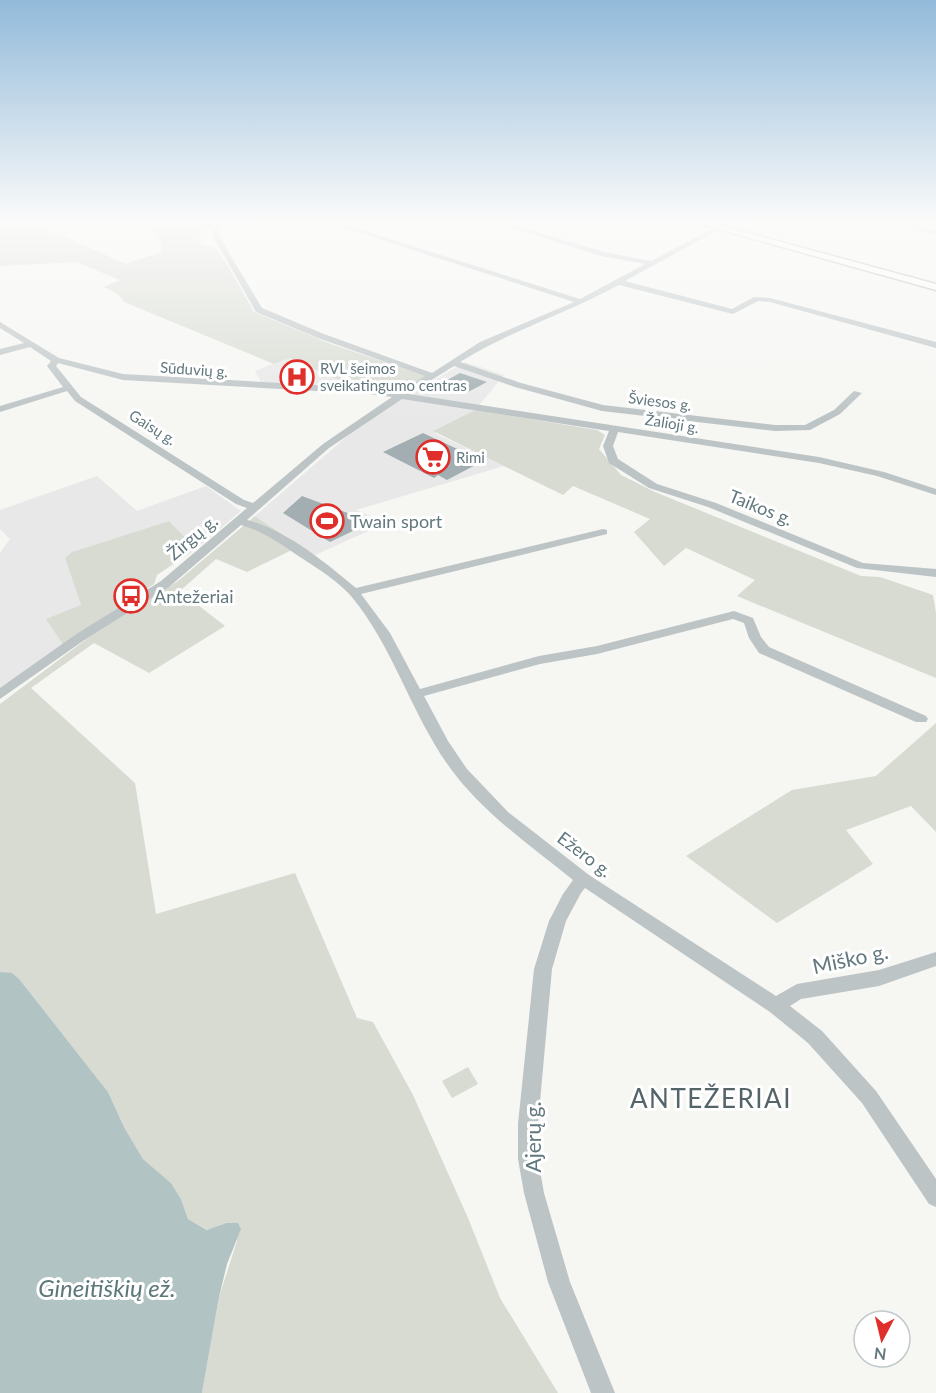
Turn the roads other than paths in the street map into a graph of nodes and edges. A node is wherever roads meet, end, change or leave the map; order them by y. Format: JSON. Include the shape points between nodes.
{"nodes":[{"id":1,"x":247,"y":289,"type":"edge"},
{"id":2,"x":540,"y":289,"type":"edge"},
{"id":3,"x":605,"y":289,"type":"edge"},
{"id":4,"x":645,"y":289,"type":"edge"},
{"id":5,"x":581,"y":302,"type":"junction"},
{"id":6,"x":0,"y":324,"type":"edge"},
{"id":7,"x":30,"y":344,"type":"junction"},
{"id":8,"x":936,"y":345,"type":"edge"},
{"id":9,"x":0,"y":352,"type":"edge"},
{"id":10,"x":56,"y":360,"type":"junction"},
{"id":11,"x":453,"y":363,"type":"junction"},
{"id":12,"x":433,"y":376,"type":"junction"},
{"id":13,"x":68,"y":388,"type":"junction"},
{"id":14,"x":857,"y":393,"type":"dead end"},
{"id":15,"x":400,"y":396,"type":"junction"},
{"id":16,"x":0,"y":409,"type":"edge"},
{"id":17,"x":614,"y":429,"type":"junction"},
{"id":18,"x":936,"y":492,"type":"edge"},
{"id":19,"x":255,"y":507,"type":"junction"},
{"id":20,"x":240,"y":521,"type":"junction"},
{"id":21,"x":603,"y":532,"type":"dead end"},
{"id":22,"x":936,"y":573,"type":"edge"},
{"id":23,"x":354,"y":592,"type":"junction"},
{"id":24,"x":417,"y":694,"type":"junction"},
{"id":25,"x":0,"y":695,"type":"edge"},
{"id":26,"x":921,"y":719,"type":"dead end"},
{"id":27,"x":583,"y":879,"type":"junction"},
{"id":28,"x":936,"y":958,"type":"edge"},
{"id":29,"x":776,"y":1006,"type":"junction"},
{"id":30,"x":936,"y":1197,"type":"edge"},
{"id":31,"x":603,"y":1393,"type":"edge"}],
"edges":[{"from":1,"to":12,"type":"street","via":[[259,310]]},
{"from":2,"to":5,"type":"street"},
{"from":3,"to":5,"type":"street","name":"Žirgų g."},
{"from":4,"to":8,"type":"street","via":[[733,312],[757,299],[770,300]]},
{"from":5,"to":11,"type":"street","name":"Žirgų g.","via":[[495,338]]},
{"from":6,"to":7,"type":"street","name":"Sūduvių g."},
{"from":7,"to":9,"type":"street"},
{"from":7,"to":10,"type":"street","name":"Sūduvių g."},
{"from":10,"to":13,"type":"street","name":"Gaisų g.","via":[[51,366]]},
{"from":10,"to":15,"type":"street","name":"Sūduvių g.","via":[[103,374],[143,380],[370,391]]},
{"from":11,"to":12,"type":"street","name":"Žirgų g."},
{"from":11,"to":14,"type":"street","name":"Šviesos g.","via":[[602,408],[765,427],[807,428],[837,412]]},
{"from":12,"to":15,"type":"street","name":"Žirgų g."},
{"from":13,"to":16,"type":"street"},
{"from":13,"to":19,"type":"street","name":"Gaisų g.","via":[[78,399],[240,502]]},
{"from":15,"to":17,"type":"street","name":"Žalioji g."},
{"from":15,"to":19,"type":"street","name":"Žirgų g.","via":[[326,446]]},
{"from":17,"to":18,"type":"street","name":"Žalioji g.","via":[[845,465]]},
{"from":17,"to":22,"type":"street","name":"Taikos g.","via":[[608,446],[613,461],[653,486],[722,509],[861,566]]},
{"from":19,"to":20,"type":"street","name":"Žirgų g."},
{"from":20,"to":23,"type":"street","name":"Ežero g.","via":[[264,528]]},
{"from":20,"to":25,"type":"street","name":"Žirgų g.","via":[[165,584],[79,638]]},
{"from":21,"to":23,"type":"street"},
{"from":23,"to":24,"type":"street","name":"Ežero g.","via":[[384,633]]},
{"from":24,"to":26,"type":"street","via":[[539,660],[597,650],[734,615],[749,621],[764,650]]},
{"from":24,"to":27,"type":"street","name":"Ežero g.","via":[[442,743],[472,785],[503,816]]},
{"from":27,"to":29,"type":"street","name":"Ežero g."},
{"from":27,"to":31,"type":"street","name":"Ajerų g.","via":[[573,889],[543,969],[528,1159],[559,1282]]},
{"from":28,"to":29,"type":"street","name":"Miško g.","via":[[879,978],[797,992]]},
{"from":29,"to":30,"type":"street","name":"Ežero g.","via":[[815,1037],[869,1097]]}]}
